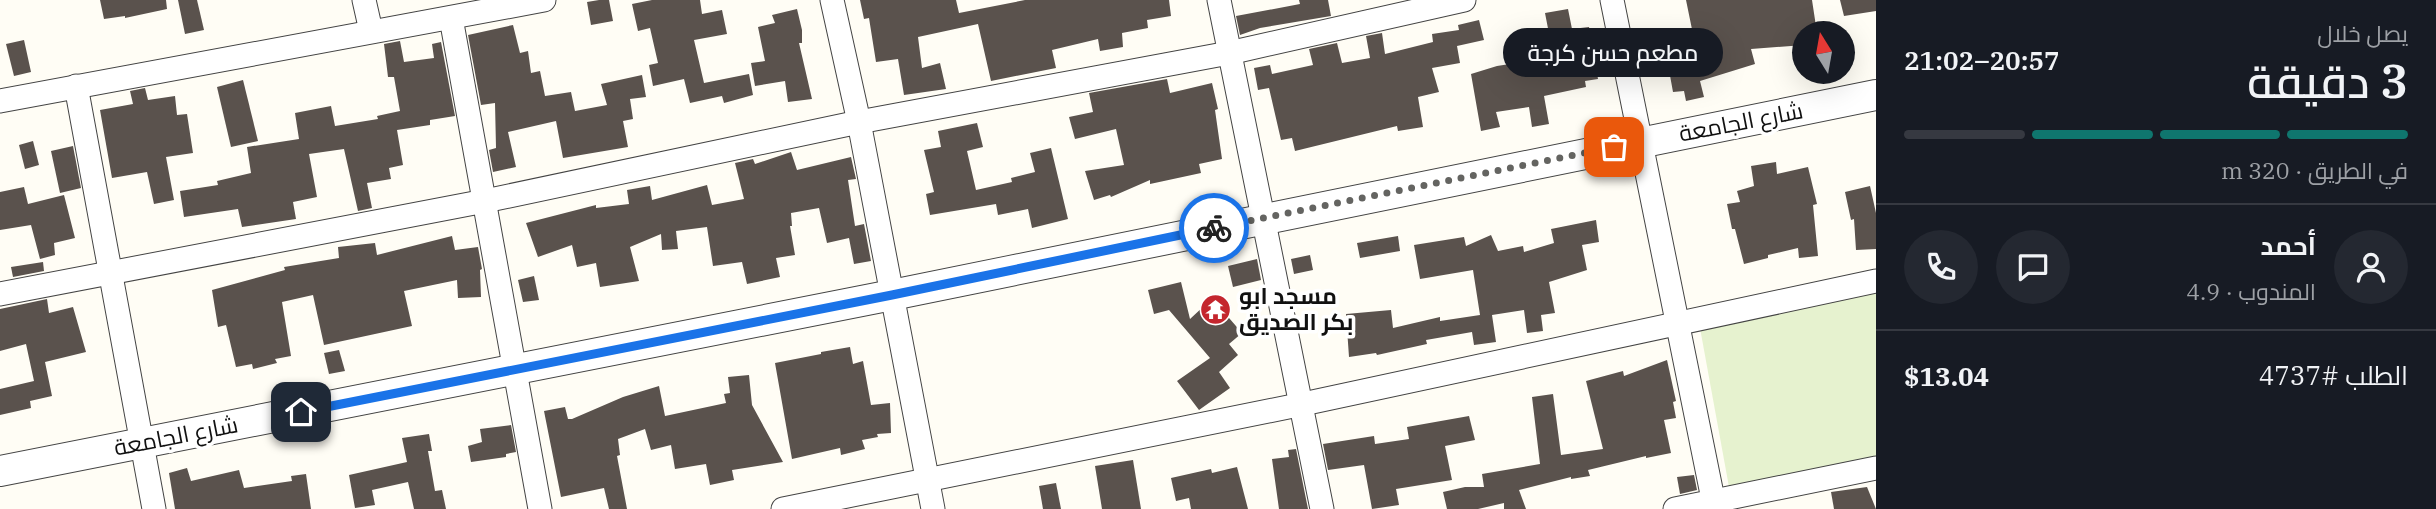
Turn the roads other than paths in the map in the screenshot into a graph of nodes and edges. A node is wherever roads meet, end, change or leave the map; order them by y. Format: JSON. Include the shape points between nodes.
{"nodes":[{"id":1,"x":364,"y":0,"type":"edge"},
{"id":2,"x":544,"y":0,"type":"edge"},
{"id":3,"x":832,"y":0,"type":"edge"},
{"id":4,"x":1219,"y":0,"type":"edge"},
{"id":5,"x":1464,"y":0,"type":"edge"},
{"id":6,"x":1612,"y":0,"type":"edge"},
{"id":7,"x":452,"y":18,"type":"junction"},
{"id":8,"x":371,"y":31,"type":"junction"},
{"id":9,"x":1229,"y":53,"type":"junction"},
{"id":10,"x":76,"y":86,"type":"junction"},
{"id":11,"x":1876,"y":95,"type":"edge"},
{"id":12,"x":0,"y":101,"type":"edge"},
{"id":13,"x":859,"y":122,"type":"junction"},
{"id":14,"x":1640,"y":142,"type":"junction"},
{"id":15,"x":485,"y":201,"type":"junction"},
{"id":16,"x":1263,"y":218,"type":"junction"},
{"id":17,"x":110,"y":273,"type":"junction"},
{"id":18,"x":1876,"y":281,"type":"edge"},
{"id":19,"x":0,"y":294,"type":"edge"},
{"id":20,"x":892,"y":295,"type":"junction"},
{"id":21,"x":1677,"y":322,"type":"junction"},
{"id":22,"x":514,"y":370,"type":"junction"},
{"id":23,"x":1303,"y":404,"type":"junction"},
{"id":24,"x":141,"y":443,"type":"junction"},
{"id":25,"x":1876,"y":468,"type":"edge"},
{"id":26,"x":0,"y":471,"type":"edge"},
{"id":27,"x":928,"y":480,"type":"junction"},
{"id":28,"x":1715,"y":505,"type":"edge"},
{"id":29,"x":154,"y":509,"type":"edge"},
{"id":30,"x":540,"y":509,"type":"edge"},
{"id":31,"x":783,"y":509,"type":"edge"},
{"id":32,"x":933,"y":509,"type":"edge"},
{"id":33,"x":1322,"y":509,"type":"edge"},
{"id":34,"x":1675,"y":509,"type":"edge"}],
"edges":[{"from":1,"to":8,"type":"street"},
{"from":2,"to":7,"type":"street"},
{"from":3,"to":13,"type":"street"},
{"from":4,"to":9,"type":"street"},
{"from":5,"to":9,"type":"street"},
{"from":6,"to":14,"type":"street"},
{"from":7,"to":8,"type":"street"},
{"from":7,"to":15,"type":"street"},
{"from":8,"to":10,"type":"street"},
{"from":9,"to":13,"type":"street"},
{"from":9,"to":16,"type":"street"},
{"from":10,"to":12,"type":"street"},
{"from":10,"to":17,"type":"street"},
{"from":11,"to":14,"type":"street","name":"شارع الجامعة"},
{"from":13,"to":15,"type":"street"},
{"from":13,"to":20,"type":"street"},
{"from":14,"to":16,"type":"street","name":"شارع الجامعة"},
{"from":14,"to":21,"type":"street"},
{"from":15,"to":17,"type":"street"},
{"from":15,"to":22,"type":"street"},
{"from":16,"to":20,"type":"street","name":"شارع الجامعة"},
{"from":16,"to":23,"type":"street"},
{"from":17,"to":19,"type":"street"},
{"from":17,"to":24,"type":"street"},
{"from":18,"to":21,"type":"street"},
{"from":20,"to":22,"type":"street","name":"شارع الجامعة"},
{"from":20,"to":27,"type":"street"},
{"from":21,"to":23,"type":"street"},
{"from":21,"to":28,"type":"street"},
{"from":22,"to":24,"type":"street","name":"شارع الجامعة"},
{"from":22,"to":30,"type":"street"},
{"from":23,"to":27,"type":"street"},
{"from":23,"to":33,"type":"street"},
{"from":24,"to":26,"type":"street","name":"شارع الجامعة"},
{"from":24,"to":29,"type":"street"},
{"from":25,"to":28,"type":"street"},
{"from":27,"to":31,"type":"street"},
{"from":27,"to":32,"type":"street"},
{"from":28,"to":34,"type":"street"}]}
